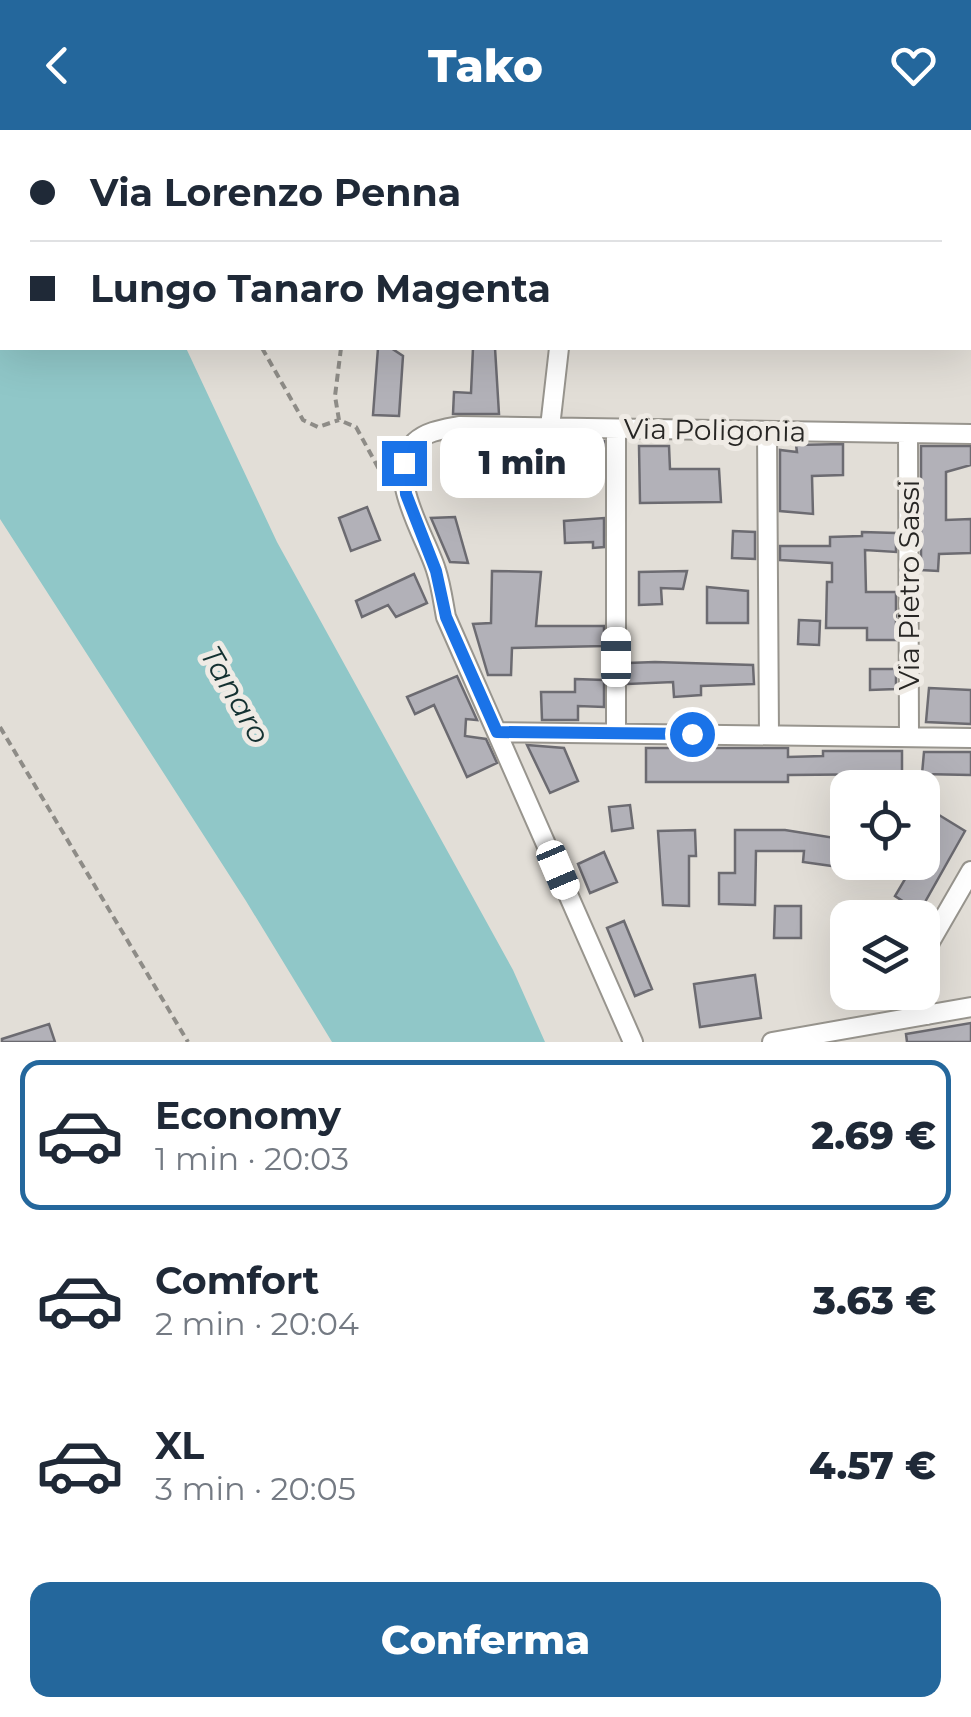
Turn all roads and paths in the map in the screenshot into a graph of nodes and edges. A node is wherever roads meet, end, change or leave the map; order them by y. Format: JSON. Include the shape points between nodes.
{"nodes":[{"id":1,"x":263,"y":350,"type":"edge"},
{"id":2,"x":341,"y":350,"type":"edge"},
{"id":3,"x":559,"y":350,"type":"edge"},
{"id":4,"x":339,"y":420,"type":"junction"},
{"id":5,"x":550,"y":428,"type":"junction"},
{"id":6,"x":616,"y":428,"type":"junction"},
{"id":7,"x":767,"y":431,"type":"junction"},
{"id":8,"x":908,"y":433,"type":"junction"},
{"id":9,"x":971,"y":434,"type":"edge"},
{"id":10,"x":406,"y":494,"type":"junction"},
{"id":11,"x":0,"y":727,"type":"edge"},
{"id":12,"x":497,"y":732,"type":"junction"},
{"id":13,"x":616,"y":733,"type":"junction"},
{"id":14,"x":769,"y":735,"type":"junction"},
{"id":15,"x":909,"y":737,"type":"junction"},
{"id":16,"x":971,"y":738,"type":"edge"},
{"id":17,"x":971,"y":871,"type":"edge"},
{"id":18,"x":940,"y":925,"type":"edge"},
{"id":19,"x":971,"y":1007,"type":"edge"},
{"id":20,"x":926,"y":1010,"type":"edge"},
{"id":21,"x":927,"y":1015,"type":"junction"},
{"id":22,"x":188,"y":1042,"type":"edge"},
{"id":23,"x":633,"y":1042,"type":"edge"},
{"id":24,"x":772,"y":1042,"type":"edge"}],
"edges":[{"from":1,"to":4,"type":"path","via":[[302,420],[318,427]]},
{"from":2,"to":4,"type":"path","via":[[334,396]]},
{"from":3,"to":5,"type":"street"},
{"from":4,"to":10,"type":"path","via":[[356,427],[390,488]]},
{"from":5,"to":6,"type":"street","name":"Via Poligonia"},
{"from":5,"to":10,"type":"street","name":"Via Poligonia","via":[[459,426],[431,432],[413,443],[404,463]]},
{"from":6,"to":7,"type":"street","name":"Via Poligonia"},
{"from":6,"to":13,"type":"street"},
{"from":7,"to":8,"type":"street","name":"Via Poligonia"},
{"from":7,"to":14,"type":"street"},
{"from":8,"to":9,"type":"street","name":"Via Poligonia"},
{"from":8,"to":15,"type":"street","name":"Via Pietro Sassi"},
{"from":10,"to":12,"type":"street","via":[[446,617]]},
{"from":11,"to":22,"type":"path"},
{"from":12,"to":13,"type":"street"},
{"from":12,"to":23,"type":"street"},
{"from":13,"to":14,"type":"street"},
{"from":14,"to":15,"type":"street"},
{"from":15,"to":16,"type":"street"},
{"from":17,"to":18,"type":"street"},
{"from":19,"to":21,"type":"street"},
{"from":20,"to":21,"type":"street"},
{"from":21,"to":24,"type":"street"}]}
